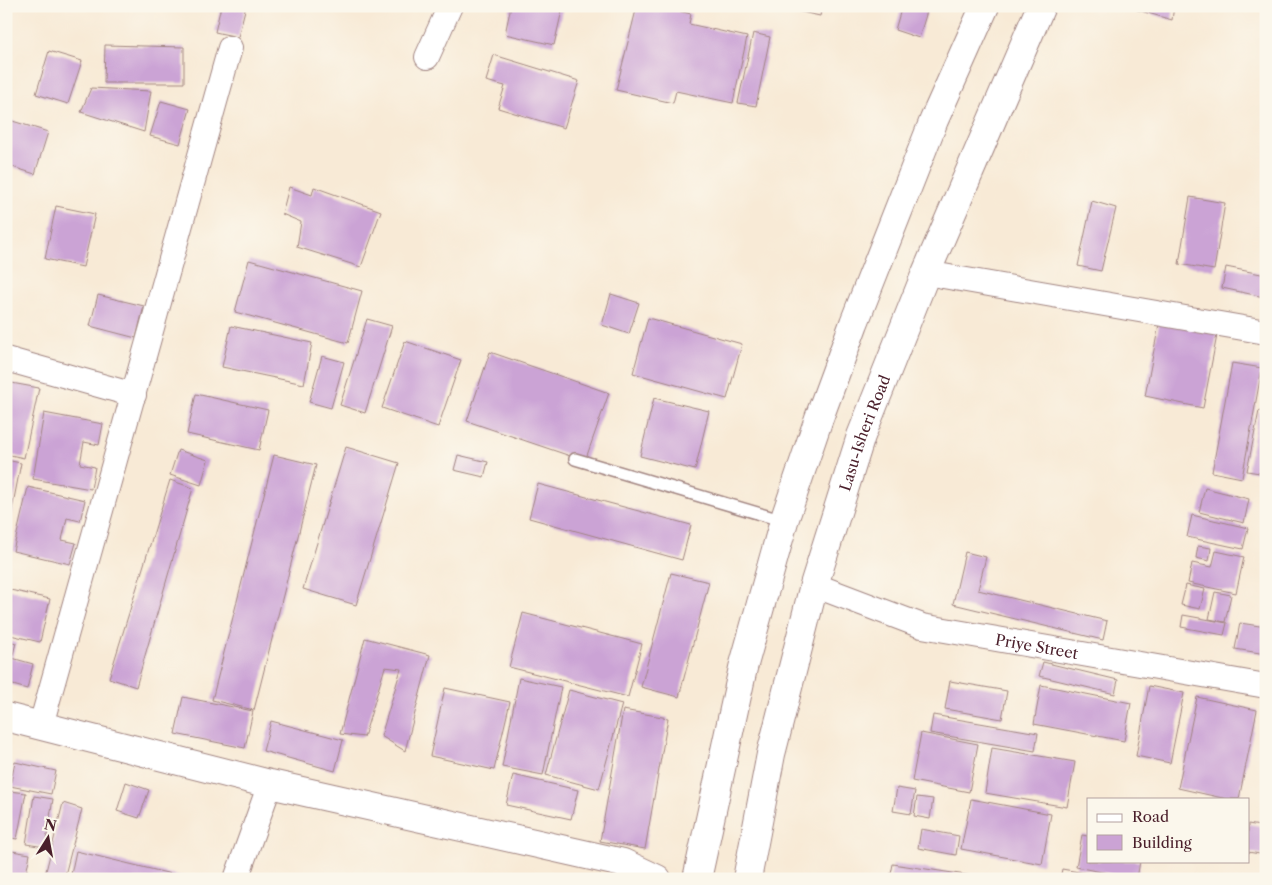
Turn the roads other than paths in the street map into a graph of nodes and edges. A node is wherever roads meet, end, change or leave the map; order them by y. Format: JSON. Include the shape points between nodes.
{"nodes":[{"id":1,"x":450,"y":6,"type":"edge"},
{"id":2,"x":985,"y":6,"type":"edge"},
{"id":3,"x":1041,"y":6,"type":"edge"},
{"id":4,"x":230,"y":48,"type":"dead end"},
{"id":5,"x":427,"y":58,"type":"dead end"},
{"id":6,"x":926,"y":273,"type":"junction"},
{"id":7,"x":1266,"y":332,"type":"edge"},
{"id":8,"x":6,"y":359,"type":"edge"},
{"id":9,"x":134,"y":395,"type":"junction"},
{"id":10,"x":575,"y":459,"type":"dead end"},
{"id":11,"x":784,"y":521,"type":"junction"},
{"id":12,"x":814,"y":585,"type":"junction"},
{"id":13,"x":1266,"y":686,"type":"edge"},
{"id":14,"x":6,"y":717,"type":"edge"},
{"id":15,"x":41,"y":724,"type":"junction"},
{"id":16,"x":270,"y":784,"type":"junction"},
{"id":17,"x":236,"y":879,"type":"edge"},
{"id":18,"x":657,"y":879,"type":"edge"},
{"id":19,"x":697,"y":879,"type":"edge"},
{"id":20,"x":747,"y":879,"type":"edge"}],
"edges":[{"from":1,"to":5,"type":"street"},
{"from":2,"to":11,"type":"main road","via":[[934,120],[865,295]]},
{"from":3,"to":6,"type":"main road","name":"Lasu-Isheri Road"},
{"from":4,"to":9,"type":"street"},
{"from":6,"to":7,"type":"street"},
{"from":6,"to":12,"type":"main road","name":"Lasu-Isheri Road","via":[[861,436]]},
{"from":8,"to":9,"type":"street"},
{"from":9,"to":15,"type":"street"},
{"from":10,"to":11,"type":"lane"},
{"from":11,"to":19,"type":"main road","via":[[743,668]]},
{"from":12,"to":13,"type":"street","name":"Priye Street","via":[[922,626]]},
{"from":12,"to":20,"type":"main road","name":"Lasu-Isheri Road","via":[[770,754]]},
{"from":14,"to":15,"type":"main road"},
{"from":15,"to":16,"type":"main road"},
{"from":16,"to":17,"type":"street"},
{"from":16,"to":18,"type":"main road","via":[[622,863]]}]}
